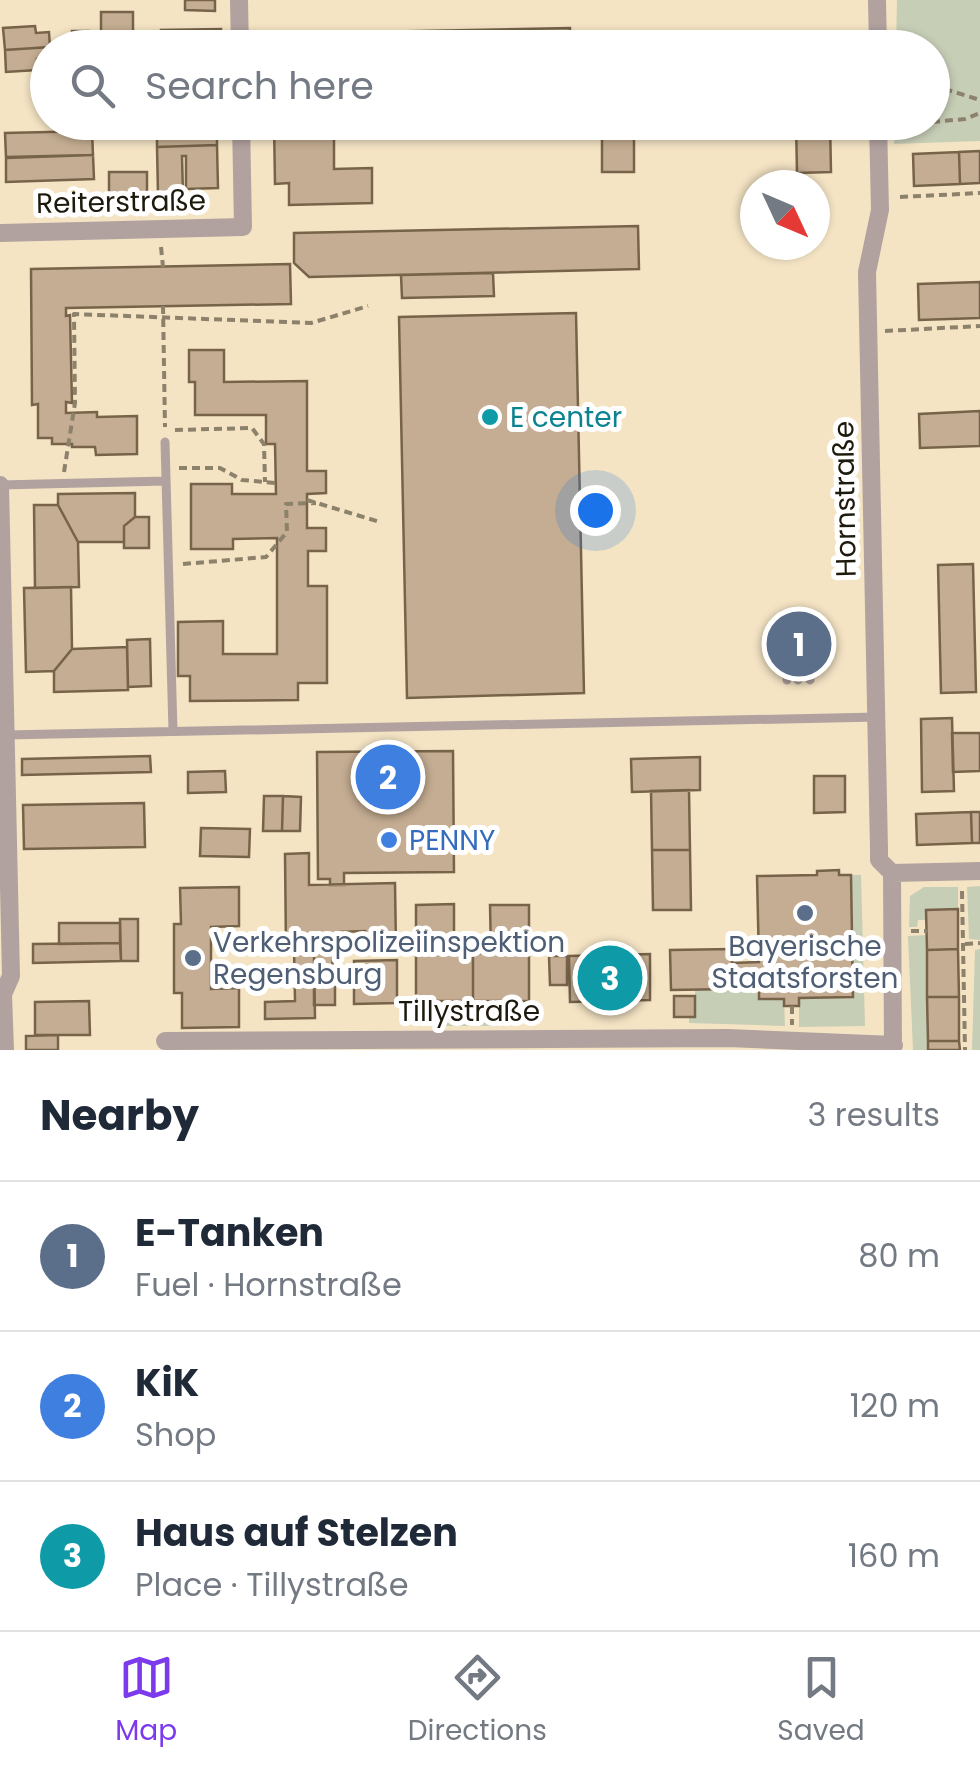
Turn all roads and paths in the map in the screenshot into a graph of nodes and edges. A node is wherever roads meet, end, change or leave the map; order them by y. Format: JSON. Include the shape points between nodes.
{"nodes":[{"id":1,"x":239,"y":0,"type":"edge"},
{"id":2,"x":877,"y":0,"type":"edge"},
{"id":3,"x":240,"y":30,"type":"edge"},
{"id":4,"x":878,"y":30,"type":"edge"},
{"id":5,"x":950,"y":90,"type":"edge"},
{"id":6,"x":980,"y":100,"type":"edge"},
{"id":7,"x":980,"y":113,"type":"edge"},
{"id":8,"x":950,"y":120,"type":"edge"},
{"id":9,"x":241,"y":140,"type":"edge"},
{"id":10,"x":878,"y":140,"type":"edge"},
{"id":11,"x":980,"y":194,"type":"edge"},
{"id":12,"x":879,"y":198,"type":"junction"},
{"id":13,"x":0,"y":233,"type":"edge"},
{"id":14,"x":163,"y":306,"type":"dead end"},
{"id":15,"x":368,"y":306,"type":"dead end"},
{"id":16,"x":164,"y":320,"type":"junction"},
{"id":17,"x":980,"y":326,"type":"edge"},
{"id":18,"x":869,"y":332,"type":"junction"},
{"id":19,"x":165,"y":442,"type":"dead end"},
{"id":20,"x":166,"y":468,"type":"junction"},
{"id":21,"x":166,"y":481,"type":"junction"},
{"id":22,"x":265,"y":482,"type":"junction"},
{"id":23,"x":276,"y":482,"type":"dead end"},
{"id":24,"x":62,"y":484,"type":"junction"},
{"id":25,"x":0,"y":485,"type":"edge"},
{"id":26,"x":307,"y":500,"type":"dead end"},
{"id":27,"x":316,"y":503,"type":"junction"},
{"id":28,"x":610,"y":515,"type":"dead end"},
{"id":29,"x":580,"y":516,"type":"dead end"},
{"id":30,"x":380,"y":522,"type":"dead end"},
{"id":31,"x":168,"y":566,"type":"junction"},
{"id":32,"x":798,"y":614,"type":"dead end"},
{"id":33,"x":798,"y":680,"type":"dead end"},
{"id":34,"x":878,"y":717,"type":"junction"},
{"id":35,"x":172,"y":731,"type":"junction"},
{"id":36,"x":6,"y":735,"type":"junction"},
{"id":37,"x":4,"y":805,"type":"edge"},
{"id":38,"x":971,"y":872,"type":"edge"},
{"id":39,"x":892,"y":873,"type":"junction"},
{"id":40,"x":964,"y":944,"type":"junction"},
{"id":41,"x":980,"y":944,"type":"edge"},
{"id":42,"x":2,"y":994,"type":"edge"},
{"id":43,"x":792,"y":1006,"type":"dead end"},
{"id":44,"x":792,"y":1018,"type":"dead end"},
{"id":45,"x":166,"y":1041,"type":"dead end"},
{"id":46,"x":894,"y":1048,"type":"edge"},
{"id":47,"x":4,"y":1050,"type":"edge"},
{"id":48,"x":965,"y":1050,"type":"edge"}],
"edges":[{"from":1,"to":3,"type":"street"},
{"from":2,"to":4,"type":"street"},
{"from":5,"to":6,"type":"path"},
{"from":7,"to":8,"type":"path"},
{"from":9,"to":13,"type":"street","name":"Reiterstraße","via":[[243,227]]},
{"from":10,"to":12,"type":"street","name":"Hornstraße"},
{"from":11,"to":12,"type":"path"},
{"from":12,"to":18,"type":"street","name":"Hornstraße","via":[[868,272]]},
{"from":14,"to":16,"type":"path"},
{"from":15,"to":16,"type":"path","via":[[312,323]]},
{"from":16,"to":22,"type":"path","via":[[165,430],[252,428],[264,444]]},
{"from":16,"to":24,"type":"path","via":[[74,314],[75,402]]},
{"from":17,"to":18,"type":"path"},
{"from":18,"to":34,"type":"street","name":"Hornstraße"},
{"from":19,"to":20,"type":"lane"},
{"from":20,"to":21,"type":"lane"},
{"from":20,"to":22,"type":"path","via":[[220,468]]},
{"from":21,"to":24,"type":"lane"},
{"from":21,"to":31,"type":"lane"},
{"from":22,"to":23,"type":"path"},
{"from":24,"to":25,"type":"lane"},
{"from":25,"to":36,"type":"street"},
{"from":26,"to":27,"type":"path"},
{"from":27,"to":30,"type":"path"},
{"from":27,"to":31,"type":"path","via":[[286,504],[286,532],[266,558]]},
{"from":28,"to":29,"type":"path"},
{"from":31,"to":35,"type":"lane"},
{"from":32,"to":33,"type":"lane"},
{"from":34,"to":35,"type":"lane"},
{"from":34,"to":39,"type":"street","name":"Hornstraße","via":[[880,860]]},
{"from":35,"to":36,"type":"lane"},
{"from":36,"to":37,"type":"street"},
{"from":37,"to":42,"type":"street","via":[[11,976]]},
{"from":38,"to":39,"type":"street"},
{"from":38,"to":40,"type":"path"},
{"from":39,"to":46,"type":"street","name":"Hornstraße"},
{"from":40,"to":41,"type":"path"},
{"from":40,"to":48,"type":"path"},
{"from":42,"to":47,"type":"street"},
{"from":43,"to":44,"type":"path"},
{"from":45,"to":46,"type":"street","name":"Tillystraße","via":[[728,1038]]}]}
